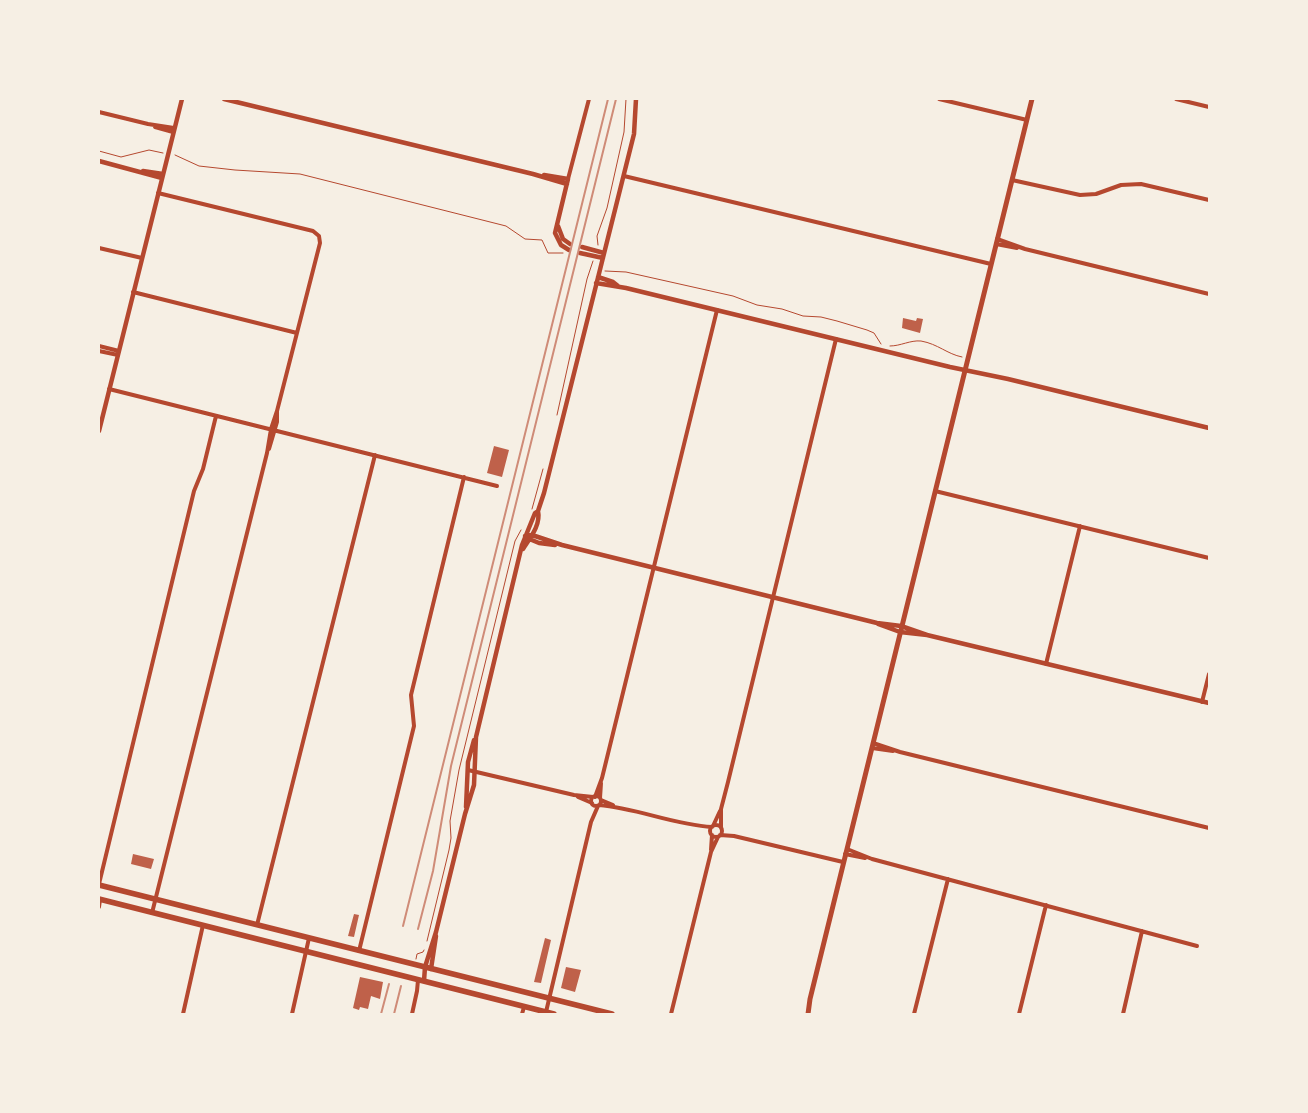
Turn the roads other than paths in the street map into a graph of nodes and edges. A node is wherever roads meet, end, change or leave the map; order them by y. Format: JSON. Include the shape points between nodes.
{"nodes":[{"id":1,"x":182,"y":99,"type":"edge"},
{"id":2,"x":224,"y":99,"type":"edge"},
{"id":3,"x":589,"y":99,"type":"edge"},
{"id":4,"x":636,"y":99,"type":"edge"},
{"id":5,"x":939,"y":99,"type":"edge"},
{"id":6,"x":1032,"y":99,"type":"edge"},
{"id":7,"x":1176,"y":99,"type":"edge"},
{"id":8,"x":1209,"y":107,"type":"edge"},
{"id":9,"x":99,"y":112,"type":"edge"},
{"id":10,"x":1027,"y":120,"type":"junction"},
{"id":11,"x":174,"y":130,"type":"junction"},
{"id":12,"x":99,"y":161,"type":"edge"},
{"id":13,"x":162,"y":176,"type":"junction"},
{"id":14,"x":624,"y":176,"type":"junction"},
{"id":15,"x":1012,"y":180,"type":"junction"},
{"id":16,"x":568,"y":181,"type":"junction"},
{"id":17,"x":158,"y":193,"type":"junction"},
{"id":18,"x":1209,"y":200,"type":"edge"},
{"id":19,"x":557,"y":224,"type":"junction"},
{"id":20,"x":997,"y":242,"type":"junction"},
{"id":21,"x":570,"y":244,"type":"dead end"},
{"id":22,"x":582,"y":247,"type":"dead end"},
{"id":23,"x":99,"y":248,"type":"edge"},
{"id":24,"x":567,"y":252,"type":"road end"},
{"id":25,"x":580,"y":253,"type":"dead end"},
{"id":26,"x":604,"y":253,"type":"junction"},
{"id":27,"x":142,"y":258,"type":"junction"},
{"id":28,"x":603,"y":258,"type":"junction"},
{"id":29,"x":991,"y":264,"type":"junction"},
{"id":30,"x":598,"y":277,"type":"junction"},
{"id":31,"x":596,"y":283,"type":"junction"},
{"id":32,"x":618,"y":286,"type":"junction"},
{"id":33,"x":133,"y":292,"type":"junction"},
{"id":34,"x":1209,"y":294,"type":"edge"},
{"id":35,"x":717,"y":310,"type":"junction"},
{"id":36,"x":297,"y":333,"type":"junction"},
{"id":37,"x":836,"y":339,"type":"junction"},
{"id":38,"x":99,"y":346,"type":"edge"},
{"id":39,"x":99,"y":351,"type":"edge"},
{"id":40,"x":118,"y":353,"type":"junction"},
{"id":41,"x":965,"y":370,"type":"junction"},
{"id":42,"x":109,"y":389,"type":"junction"},
{"id":43,"x":216,"y":416,"type":"junction"},
{"id":44,"x":1209,"y":428,"type":"edge"},
{"id":45,"x":273,"y":430,"type":"junction"},
{"id":46,"x":99,"y":431,"type":"edge"},
{"id":47,"x":375,"y":455,"type":"junction"},
{"id":48,"x":464,"y":477,"type":"junction"},
{"id":49,"x":497,"y":486,"type":"dead end"},
{"id":50,"x":935,"y":491,"type":"junction"},
{"id":51,"x":538,"y":511,"type":"junction"},
{"id":52,"x":1080,"y":526,"type":"junction"},
{"id":53,"x":532,"y":535,"type":"junction"},
{"id":54,"x":527,"y":538,"type":"junction"},
{"id":55,"x":562,"y":545,"type":"junction"},
{"id":56,"x":1209,"y":558,"type":"edge"},
{"id":57,"x":654,"y":568,"type":"junction"},
{"id":58,"x":773,"y":598,"type":"junction"},
{"id":59,"x":901,"y":629,"type":"junction"},
{"id":60,"x":1046,"y":664,"type":"junction"},
{"id":61,"x":1209,"y":674,"type":"edge"},
{"id":62,"x":1202,"y":702,"type":"junction"},
{"id":63,"x":1209,"y":703,"type":"edge"},
{"id":64,"x":476,"y":737,"type":"junction"},
{"id":65,"x":872,"y":745,"type":"junction"},
{"id":66,"x":468,"y":770,"type":"junction"},
{"id":67,"x":475,"y":771,"type":"junction"},
{"id":68,"x":602,"y":778,"type":"junction"},
{"id":69,"x":574,"y":795,"type":"junction"},
{"id":70,"x":594,"y":797,"type":"junction"},
{"id":71,"x":600,"y":799,"type":"junction"},
{"id":72,"x":592,"y":804,"type":"junction"},
{"id":73,"x":599,"y":806,"type":"junction"},
{"id":74,"x":618,"y":807,"type":"junction"},
{"id":75,"x":722,"y":809,"type":"junction"},
{"id":76,"x":465,"y":814,"type":"junction"},
{"id":77,"x":591,"y":822,"type":"junction"},
{"id":78,"x":696,"y":826,"type":"junction"},
{"id":79,"x":712,"y":826,"type":"junction"},
{"id":80,"x":721,"y":828,"type":"junction"},
{"id":81,"x":1209,"y":828,"type":"edge"},
{"id":82,"x":711,"y":834,"type":"junction"},
{"id":83,"x":719,"y":836,"type":"junction"},
{"id":84,"x":734,"y":836,"type":"junction"},
{"id":85,"x":711,"y":852,"type":"junction"},
{"id":86,"x":846,"y":852,"type":"junction"},
{"id":87,"x":843,"y":862,"type":"junction"},
{"id":88,"x":948,"y":879,"type":"junction"},
{"id":89,"x":99,"y":884,"type":"edge"},
{"id":90,"x":100,"y":900,"type":"edge"},
{"id":91,"x":155,"y":900,"type":"junction"},
{"id":92,"x":1046,"y":905,"type":"junction"},
{"id":93,"x":99,"y":907,"type":"edge"},
{"id":94,"x":152,"y":912,"type":"junction"},
{"id":95,"x":203,"y":925,"type":"junction"},
{"id":96,"x":258,"y":925,"type":"junction"},
{"id":97,"x":1142,"y":931,"type":"junction"},
{"id":98,"x":309,"y":938,"type":"junction"},
{"id":99,"x":1197,"y":946,"type":"dead end"},
{"id":100,"x":306,"y":951,"type":"junction"},
{"id":101,"x":359,"y":951,"type":"junction"},
{"id":102,"x":428,"y":968,"type":"junction"},
{"id":103,"x":421,"y":981,"type":"junction"},
{"id":104,"x":549,"y":998,"type":"junction"},
{"id":105,"x":810,"y":999,"type":"junction"},
{"id":106,"x":524,"y":1007,"type":"junction"},
{"id":107,"x":546,"y":1012,"type":"junction"},
{"id":108,"x":183,"y":1014,"type":"edge"},
{"id":109,"x":292,"y":1014,"type":"edge"},
{"id":110,"x":412,"y":1014,"type":"edge"},
{"id":111,"x":522,"y":1014,"type":"edge"},
{"id":112,"x":554,"y":1014,"type":"edge"},
{"id":113,"x":612,"y":1014,"type":"edge"},
{"id":114,"x":671,"y":1014,"type":"edge"},
{"id":115,"x":804,"y":1014,"type":"edge"},
{"id":116,"x":808,"y":1014,"type":"edge"},
{"id":117,"x":914,"y":1014,"type":"edge"},
{"id":118,"x":1019,"y":1014,"type":"edge"},
{"id":119,"x":1123,"y":1014,"type":"edge"}],
"edges":[{"from":1,"to":11,"type":"street"},
{"from":2,"to":16,"type":"street"},
{"from":3,"to":16,"type":"street"},
{"from":4,"to":14,"type":"street","via":[[635,128]]},
{"from":5,"to":10,"type":"street"},
{"from":6,"to":10,"type":"main road"},
{"from":7,"to":8,"type":"street"},
{"from":9,"to":11,"type":"street"},
{"from":10,"to":15,"type":"main road"},
{"from":11,"to":13,"type":"street"},
{"from":12,"to":13,"type":"street"},
{"from":13,"to":17,"type":"street"},
{"from":14,"to":26,"type":"street"},
{"from":14,"to":29,"type":"street"},
{"from":15,"to":18,"type":"street","via":[[1080,195],[1096,194],[1121,185],[1141,184]]},
{"from":15,"to":20,"type":"main road"},
{"from":16,"to":19,"type":"street"},
{"from":17,"to":27,"type":"street"},
{"from":17,"to":36,"type":"street","via":[[318,234],[320,243]]},
{"from":19,"to":21,"type":"street","via":[[563,239]]},
{"from":19,"to":24,"type":"street","via":[[556,238]]},
{"from":20,"to":29,"type":"main road"},
{"from":20,"to":34,"type":"street"},
{"from":22,"to":26,"type":"street"},
{"from":23,"to":27,"type":"street"},
{"from":25,"to":28,"type":"street"},
{"from":26,"to":28,"type":"street"},
{"from":27,"to":33,"type":"street"},
{"from":28,"to":30,"type":"street"},
{"from":29,"to":41,"type":"main road"},
{"from":30,"to":31,"type":"street"},
{"from":30,"to":32,"type":"street"},
{"from":31,"to":32,"type":"street"},
{"from":31,"to":51,"type":"street"},
{"from":32,"to":35,"type":"street"},
{"from":33,"to":36,"type":"street"},
{"from":33,"to":40,"type":"street"},
{"from":35,"to":37,"type":"street"},
{"from":35,"to":57,"type":"street"},
{"from":36,"to":45,"type":"street"},
{"from":37,"to":41,"type":"street"},
{"from":37,"to":58,"type":"street"},
{"from":38,"to":40,"type":"street"},
{"from":39,"to":40,"type":"street"},
{"from":40,"to":42,"type":"street"},
{"from":41,"to":44,"type":"street"},
{"from":41,"to":50,"type":"main road"},
{"from":42,"to":43,"type":"street"},
{"from":42,"to":46,"type":"street"},
{"from":43,"to":45,"type":"street"},
{"from":43,"to":89,"type":"street","via":[[194,491]]},
{"from":45,"to":47,"type":"street"},
{"from":45,"to":91,"type":"street"},
{"from":47,"to":48,"type":"street"},
{"from":47,"to":96,"type":"street"},
{"from":48,"to":49,"type":"street"},
{"from":48,"to":101,"type":"street","via":[[410,696],[414,726]]},
{"from":50,"to":52,"type":"street"},
{"from":50,"to":59,"type":"main road"},
{"from":51,"to":53,"type":"street","via":[[538,522]]},
{"from":51,"to":54,"type":"street"},
{"from":52,"to":56,"type":"street"},
{"from":52,"to":60,"type":"street"},
{"from":53,"to":54,"type":"street"},
{"from":53,"to":55,"type":"street"},
{"from":54,"to":55,"type":"street","via":[[539,543]]},
{"from":54,"to":64,"type":"street"},
{"from":55,"to":57,"type":"street"},
{"from":57,"to":58,"type":"street"},
{"from":57,"to":68,"type":"street"},
{"from":58,"to":59,"type":"street"},
{"from":58,"to":75,"type":"street"},
{"from":59,"to":60,"type":"street"},
{"from":59,"to":65,"type":"main road"},
{"from":60,"to":62,"type":"street"},
{"from":61,"to":62,"type":"street"},
{"from":62,"to":63,"type":"street"},
{"from":64,"to":66,"type":"street"},
{"from":64,"to":67,"type":"street"},
{"from":65,"to":81,"type":"street"},
{"from":65,"to":86,"type":"main road"},
{"from":66,"to":67,"type":"street"},
{"from":66,"to":76,"type":"street"},
{"from":67,"to":69,"type":"street"},
{"from":67,"to":76,"type":"street"},
{"from":68,"to":70,"type":"street"},
{"from":68,"to":71,"type":"street"},
{"from":69,"to":70,"type":"street"},
{"from":69,"to":72,"type":"street"},
{"from":70,"to":71,"type":"street"},
{"from":70,"to":72,"type":"street"},
{"from":71,"to":73,"type":"street"},
{"from":71,"to":74,"type":"street"},
{"from":72,"to":73,"type":"street"},
{"from":72,"to":77,"type":"street"},
{"from":73,"to":74,"type":"street"},
{"from":73,"to":77,"type":"street"},
{"from":74,"to":78,"type":"street"},
{"from":75,"to":79,"type":"street"},
{"from":75,"to":80,"type":"street"},
{"from":76,"to":102,"type":"street"},
{"from":77,"to":104,"type":"street"},
{"from":78,"to":79,"type":"street"},
{"from":78,"to":82,"type":"street"},
{"from":79,"to":80,"type":"street"},
{"from":79,"to":82,"type":"street"},
{"from":80,"to":83,"type":"street"},
{"from":80,"to":84,"type":"street"},
{"from":82,"to":83,"type":"street"},
{"from":82,"to":85,"type":"street"},
{"from":83,"to":84,"type":"street"},
{"from":83,"to":85,"type":"street"},
{"from":84,"to":87,"type":"street"},
{"from":85,"to":114,"type":"street"},
{"from":86,"to":87,"type":"main road"},
{"from":86,"to":88,"type":"street"},
{"from":87,"to":105,"type":"main road"},
{"from":88,"to":92,"type":"street"},
{"from":88,"to":117,"type":"street"},
{"from":89,"to":91,"type":"highway"},
{"from":90,"to":93,"type":"street"},
{"from":90,"to":94,"type":"highway"},
{"from":91,"to":94,"type":"street"},
{"from":91,"to":96,"type":"highway"},
{"from":92,"to":97,"type":"street"},
{"from":92,"to":118,"type":"street"},
{"from":94,"to":95,"type":"highway"},
{"from":95,"to":100,"type":"highway"},
{"from":95,"to":108,"type":"street"},
{"from":96,"to":98,"type":"highway"},
{"from":97,"to":99,"type":"street"},
{"from":97,"to":119,"type":"street"},
{"from":98,"to":100,"type":"street"},
{"from":98,"to":101,"type":"highway"},
{"from":100,"to":103,"type":"highway"},
{"from":100,"to":109,"type":"street"},
{"from":101,"to":102,"type":"highway"},
{"from":102,"to":103,"type":"street"},
{"from":102,"to":104,"type":"highway"},
{"from":103,"to":106,"type":"highway"},
{"from":103,"to":110,"type":"street"},
{"from":104,"to":107,"type":"street"},
{"from":104,"to":113,"type":"highway"},
{"from":105,"to":115,"type":"main road"},
{"from":105,"to":116,"type":"main road"},
{"from":106,"to":107,"type":"highway"},
{"from":106,"to":111,"type":"street"},
{"from":107,"to":112,"type":"highway"}]}
